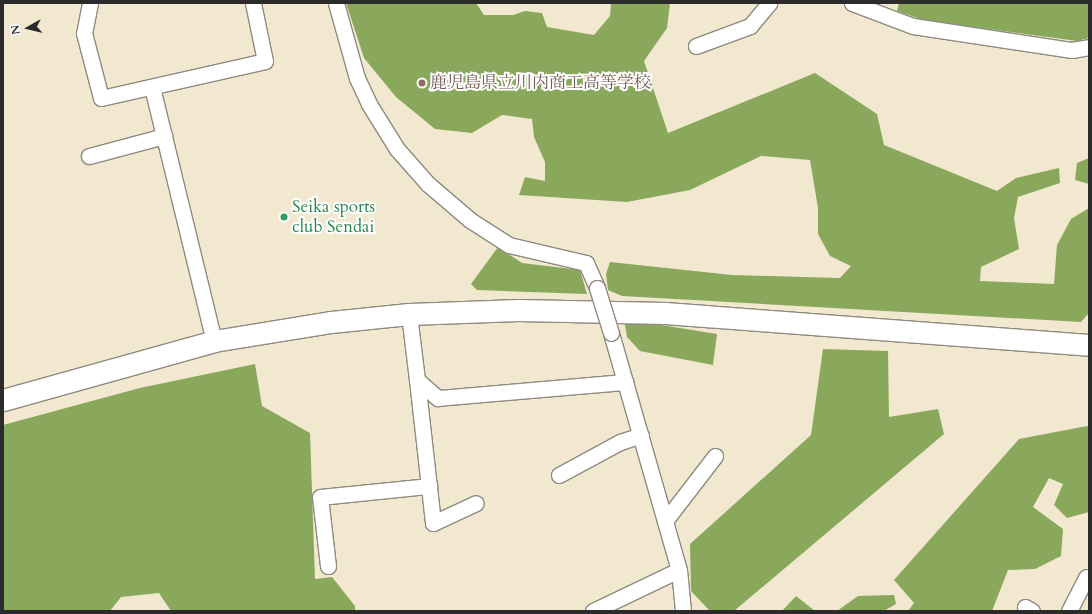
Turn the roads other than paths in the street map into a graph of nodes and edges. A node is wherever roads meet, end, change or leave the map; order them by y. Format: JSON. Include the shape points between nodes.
{"nodes":[{"id":1,"x":90,"y":3,"type":"edge"},
{"id":2,"x":253,"y":3,"type":"edge"},
{"id":3,"x":336,"y":3,"type":"edge"},
{"id":4,"x":769,"y":3,"type":"edge"},
{"id":5,"x":852,"y":3,"type":"edge"},
{"id":6,"x":696,"y":46,"type":"dead end"},
{"id":7,"x":1089,"y":47,"type":"edge"},
{"id":8,"x":152,"y":86,"type":"junction"},
{"id":9,"x":164,"y":136,"type":"junction"},
{"id":10,"x":89,"y":156,"type":"dead end"},
{"id":11,"x":409,"y":314,"type":"junction"},
{"id":12,"x":214,"y":341,"type":"junction"},
{"id":13,"x":1089,"y":345,"type":"edge"},
{"id":14,"x":417,"y":380,"type":"junction"},
{"id":15,"x":626,"y":382,"type":"junction"},
{"id":16,"x":3,"y":400,"type":"edge"},
{"id":17,"x":641,"y":435,"type":"junction"},
{"id":18,"x":716,"y":456,"type":"dead end"},
{"id":19,"x":559,"y":475,"type":"dead end"},
{"id":20,"x":429,"y":486,"type":"junction"},
{"id":21,"x":476,"y":503,"type":"dead end"},
{"id":22,"x":665,"y":521,"type":"junction"},
{"id":23,"x":328,"y":566,"type":"dead end"},
{"id":24,"x":679,"y":570,"type":"junction"},
{"id":25,"x":1086,"y":577,"type":"dead end"},
{"id":26,"x":620,"y":605,"type":"edge"},
{"id":27,"x":593,"y":611,"type":"edge"},
{"id":28,"x":683,"y":611,"type":"edge"},
{"id":29,"x":1069,"y":611,"type":"edge"}],
"edges":[{"from":1,"to":8,"type":"street","via":[[84,33],[101,98]]},
{"from":2,"to":8,"type":"street","via":[[265,60]]},
{"from":3,"to":15,"type":"street","bridge":true,"via":[[357,78],[369,104],[397,149],[428,184],[470,220],[509,245],[586,263],[597,288]]},
{"from":4,"to":6,"type":"street","via":[[750,26]]},
{"from":5,"to":7,"type":"street","via":[[913,26],[1072,50]]},
{"from":8,"to":9,"type":"street"},
{"from":9,"to":10,"type":"street"},
{"from":9,"to":12,"type":"street"},
{"from":11,"to":12,"type":"street","via":[[331,322]]},
{"from":11,"to":13,"type":"street","via":[[518,310],[665,313]]},
{"from":11,"to":14,"type":"street"},
{"from":12,"to":16,"type":"street"},
{"from":14,"to":15,"type":"street","via":[[438,398]]},
{"from":14,"to":20,"type":"street"},
{"from":15,"to":17,"type":"street"},
{"from":17,"to":19,"type":"street","via":[[620,442]]},
{"from":17,"to":22,"type":"street"},
{"from":18,"to":22,"type":"street"},
{"from":20,"to":21,"type":"street","via":[[433,523]]},
{"from":20,"to":23,"type":"street","via":[[320,497]]},
{"from":22,"to":24,"type":"street"},
{"from":24,"to":26,"type":"street"},
{"from":24,"to":28,"type":"street"},
{"from":25,"to":29,"type":"street"},
{"from":26,"to":27,"type":"street"}]}
